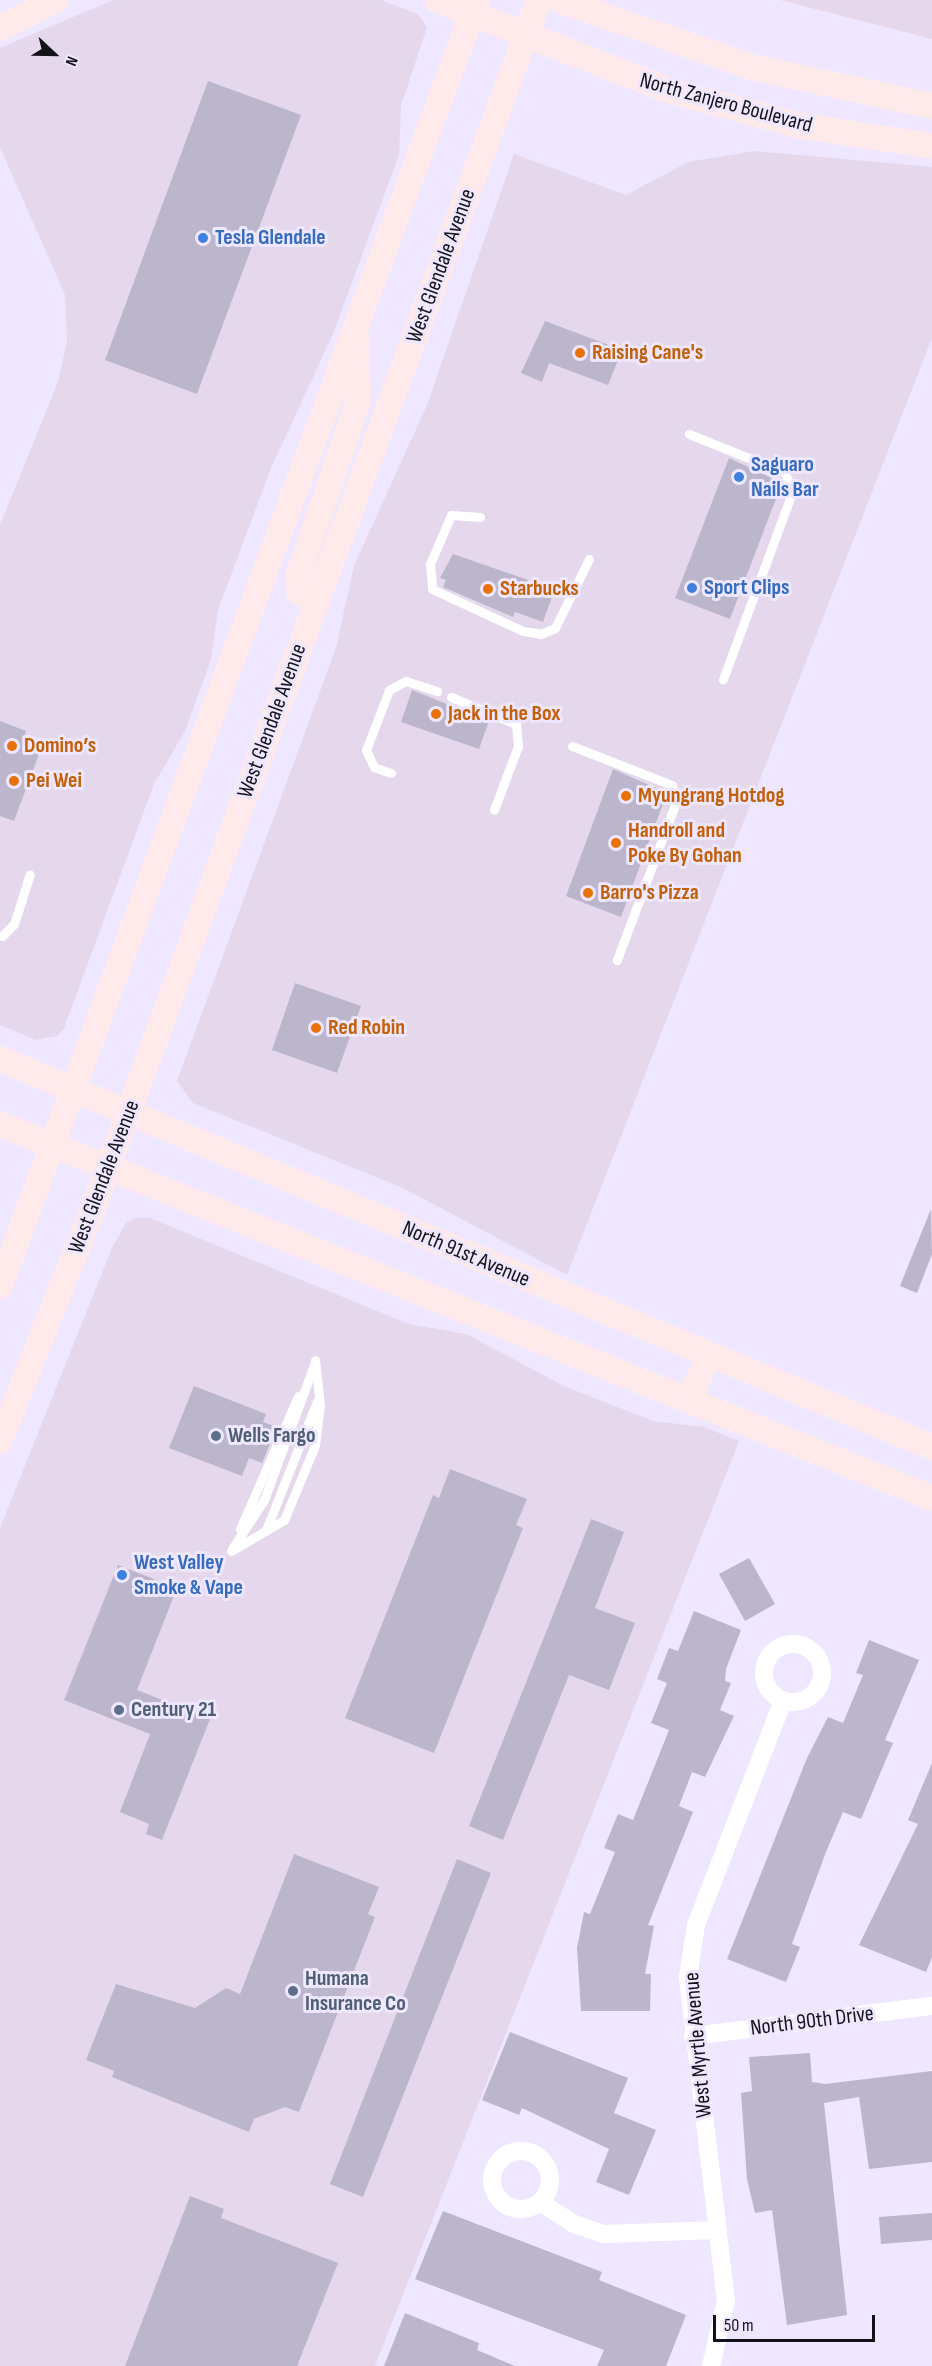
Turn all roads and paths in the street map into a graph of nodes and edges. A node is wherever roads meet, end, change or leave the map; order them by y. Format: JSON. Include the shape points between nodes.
{"nodes":[{"id":1,"x":56,"y":0,"type":"edge"},
{"id":2,"x":437,"y":0,"type":"edge"},
{"id":3,"x":539,"y":0,"type":"edge"},
{"id":4,"x":559,"y":0,"type":"edge"},
{"id":5,"x":475,"y":6,"type":"edge"},
{"id":6,"x":0,"y":28,"type":"edge"},
{"id":7,"x":525,"y":38,"type":"junction"},
{"id":8,"x":932,"y":106,"type":"edge"},
{"id":9,"x":932,"y":146,"type":"edge"},
{"id":10,"x":356,"y":327,"type":"junction"},
{"id":11,"x":689,"y":435,"type":"dead end"},
{"id":12,"x":480,"y":517,"type":"dead end"},
{"id":13,"x":589,"y":559,"type":"dead end"},
{"id":14,"x":316,"y":601,"type":"junction"},
{"id":15,"x":723,"y":679,"type":"dead end"},
{"id":16,"x":437,"y":692,"type":"dead end"},
{"id":17,"x":451,"y":697,"type":"dead end"},
{"id":18,"x":572,"y":746,"type":"dead end"},
{"id":19,"x":391,"y":773,"type":"dead end"},
{"id":20,"x":494,"y":810,"type":"dead end"},
{"id":21,"x":30,"y":874,"type":"dead end"},
{"id":22,"x":2,"y":936,"type":"dead end"},
{"id":23,"x":617,"y":960,"type":"dead end"},
{"id":24,"x":0,"y":1059,"type":"edge"},
{"id":25,"x":74,"y":1088,"type":"junction"},
{"id":26,"x":129,"y":1111,"type":"junction"},
{"id":27,"x":0,"y":1124,"type":"edge"},
{"id":28,"x":53,"y":1147,"type":"junction"},
{"id":29,"x":107,"y":1169,"type":"junction"},
{"id":30,"x":0,"y":1286,"type":"edge"},
{"id":31,"x":709,"y":1355,"type":"junction"},
{"id":32,"x":319,"y":1396,"type":"junction"},
{"id":33,"x":690,"y":1400,"type":"junction"},
{"id":34,"x":0,"y":1441,"type":"edge"},
{"id":35,"x":932,"y":1447,"type":"edge"},
{"id":36,"x":932,"y":1498,"type":"edge"},
{"id":37,"x":266,"y":1530,"type":"junction"},
{"id":38,"x":783,"y":1701,"type":"dead end"},
{"id":39,"x":932,"y":2006,"type":"edge"},
{"id":40,"x":693,"y":2036,"type":"junction"},
{"id":41,"x":540,"y":2202,"type":"dead end"},
{"id":42,"x":718,"y":2230,"type":"junction"},
{"id":43,"x":711,"y":2366,"type":"edge"}],
"edges":[{"from":1,"to":6,"type":"main road"},
{"from":2,"to":5,"type":"main road","name":"North Zanjero Boulevard"},
{"from":3,"to":7,"type":"main road","name":"West Glendale Avenue"},
{"from":4,"to":8,"type":"main road","name":"North Zanjero Boulevard","via":[[751,67]]},
{"from":5,"to":7,"type":"main road","name":"North Zanjero Boulevard"},
{"from":5,"to":10,"type":"main road"},
{"from":7,"to":9,"type":"main road","name":"North Zanjero Boulevard","via":[[644,82],[753,114]]},
{"from":7,"to":14,"type":"main road","name":"West Glendale Avenue"},
{"from":10,"to":14,"type":"main road","via":[[358,401],[298,578],[299,592]]},
{"from":10,"to":25,"type":"main road"},
{"from":11,"to":15,"type":"lane","via":[[792,480],[790,499]]},
{"from":12,"to":13,"type":"lane","via":[[451,514],[430,564],[432,589],[523,631],[541,634],[555,628]]},
{"from":14,"to":26,"type":"main road","name":"West Glendale Avenue"},
{"from":16,"to":19,"type":"lane","via":[[406,681],[389,690],[366,750],[374,767]]},
{"from":17,"to":20,"type":"lane","via":[[507,718],[521,735]]},
{"from":18,"to":23,"type":"lane","via":[[672,785],[676,802]]},
{"from":21,"to":22,"type":"lane","via":[[14,924]]},
{"from":24,"to":25,"type":"main road","name":"North 91st Avenue"},
{"from":25,"to":26,"type":"main road","name":"North 91st Avenue"},
{"from":25,"to":28,"type":"main road"},
{"from":26,"to":29,"type":"main road","name":"West Glendale Avenue"},
{"from":26,"to":31,"type":"main road","name":"North 91st Avenue"},
{"from":27,"to":28,"type":"main road"},
{"from":28,"to":29,"type":"main road"},
{"from":28,"to":30,"type":"main road"},
{"from":29,"to":33,"type":"main road"},
{"from":29,"to":34,"type":"main road","name":"West Glendale Avenue"},
{"from":31,"to":33,"type":"main road"},
{"from":31,"to":35,"type":"main road","name":"North 91st Avenue"},
{"from":32,"to":37,"type":"lane"},
{"from":32,"to":37,"type":"lane","via":[[315,1445],[284,1520]]},
{"from":32,"to":37,"type":"lane","via":[[315,1360],[264,1500],[231,1551]]},
{"from":33,"to":36,"type":"main road"},
{"from":38,"to":40,"type":"street","name":"West Myrtle Avenue","via":[[696,1924],[688,1977]]},
{"from":39,"to":40,"type":"street","name":"North 90th Drive"},
{"from":40,"to":42,"type":"street","name":"West Myrtle Avenue"},
{"from":41,"to":42,"type":"street","via":[[574,2224],[603,2234]]},
{"from":42,"to":43,"type":"street","name":"West Myrtle Avenue","via":[[726,2301]]}]}
